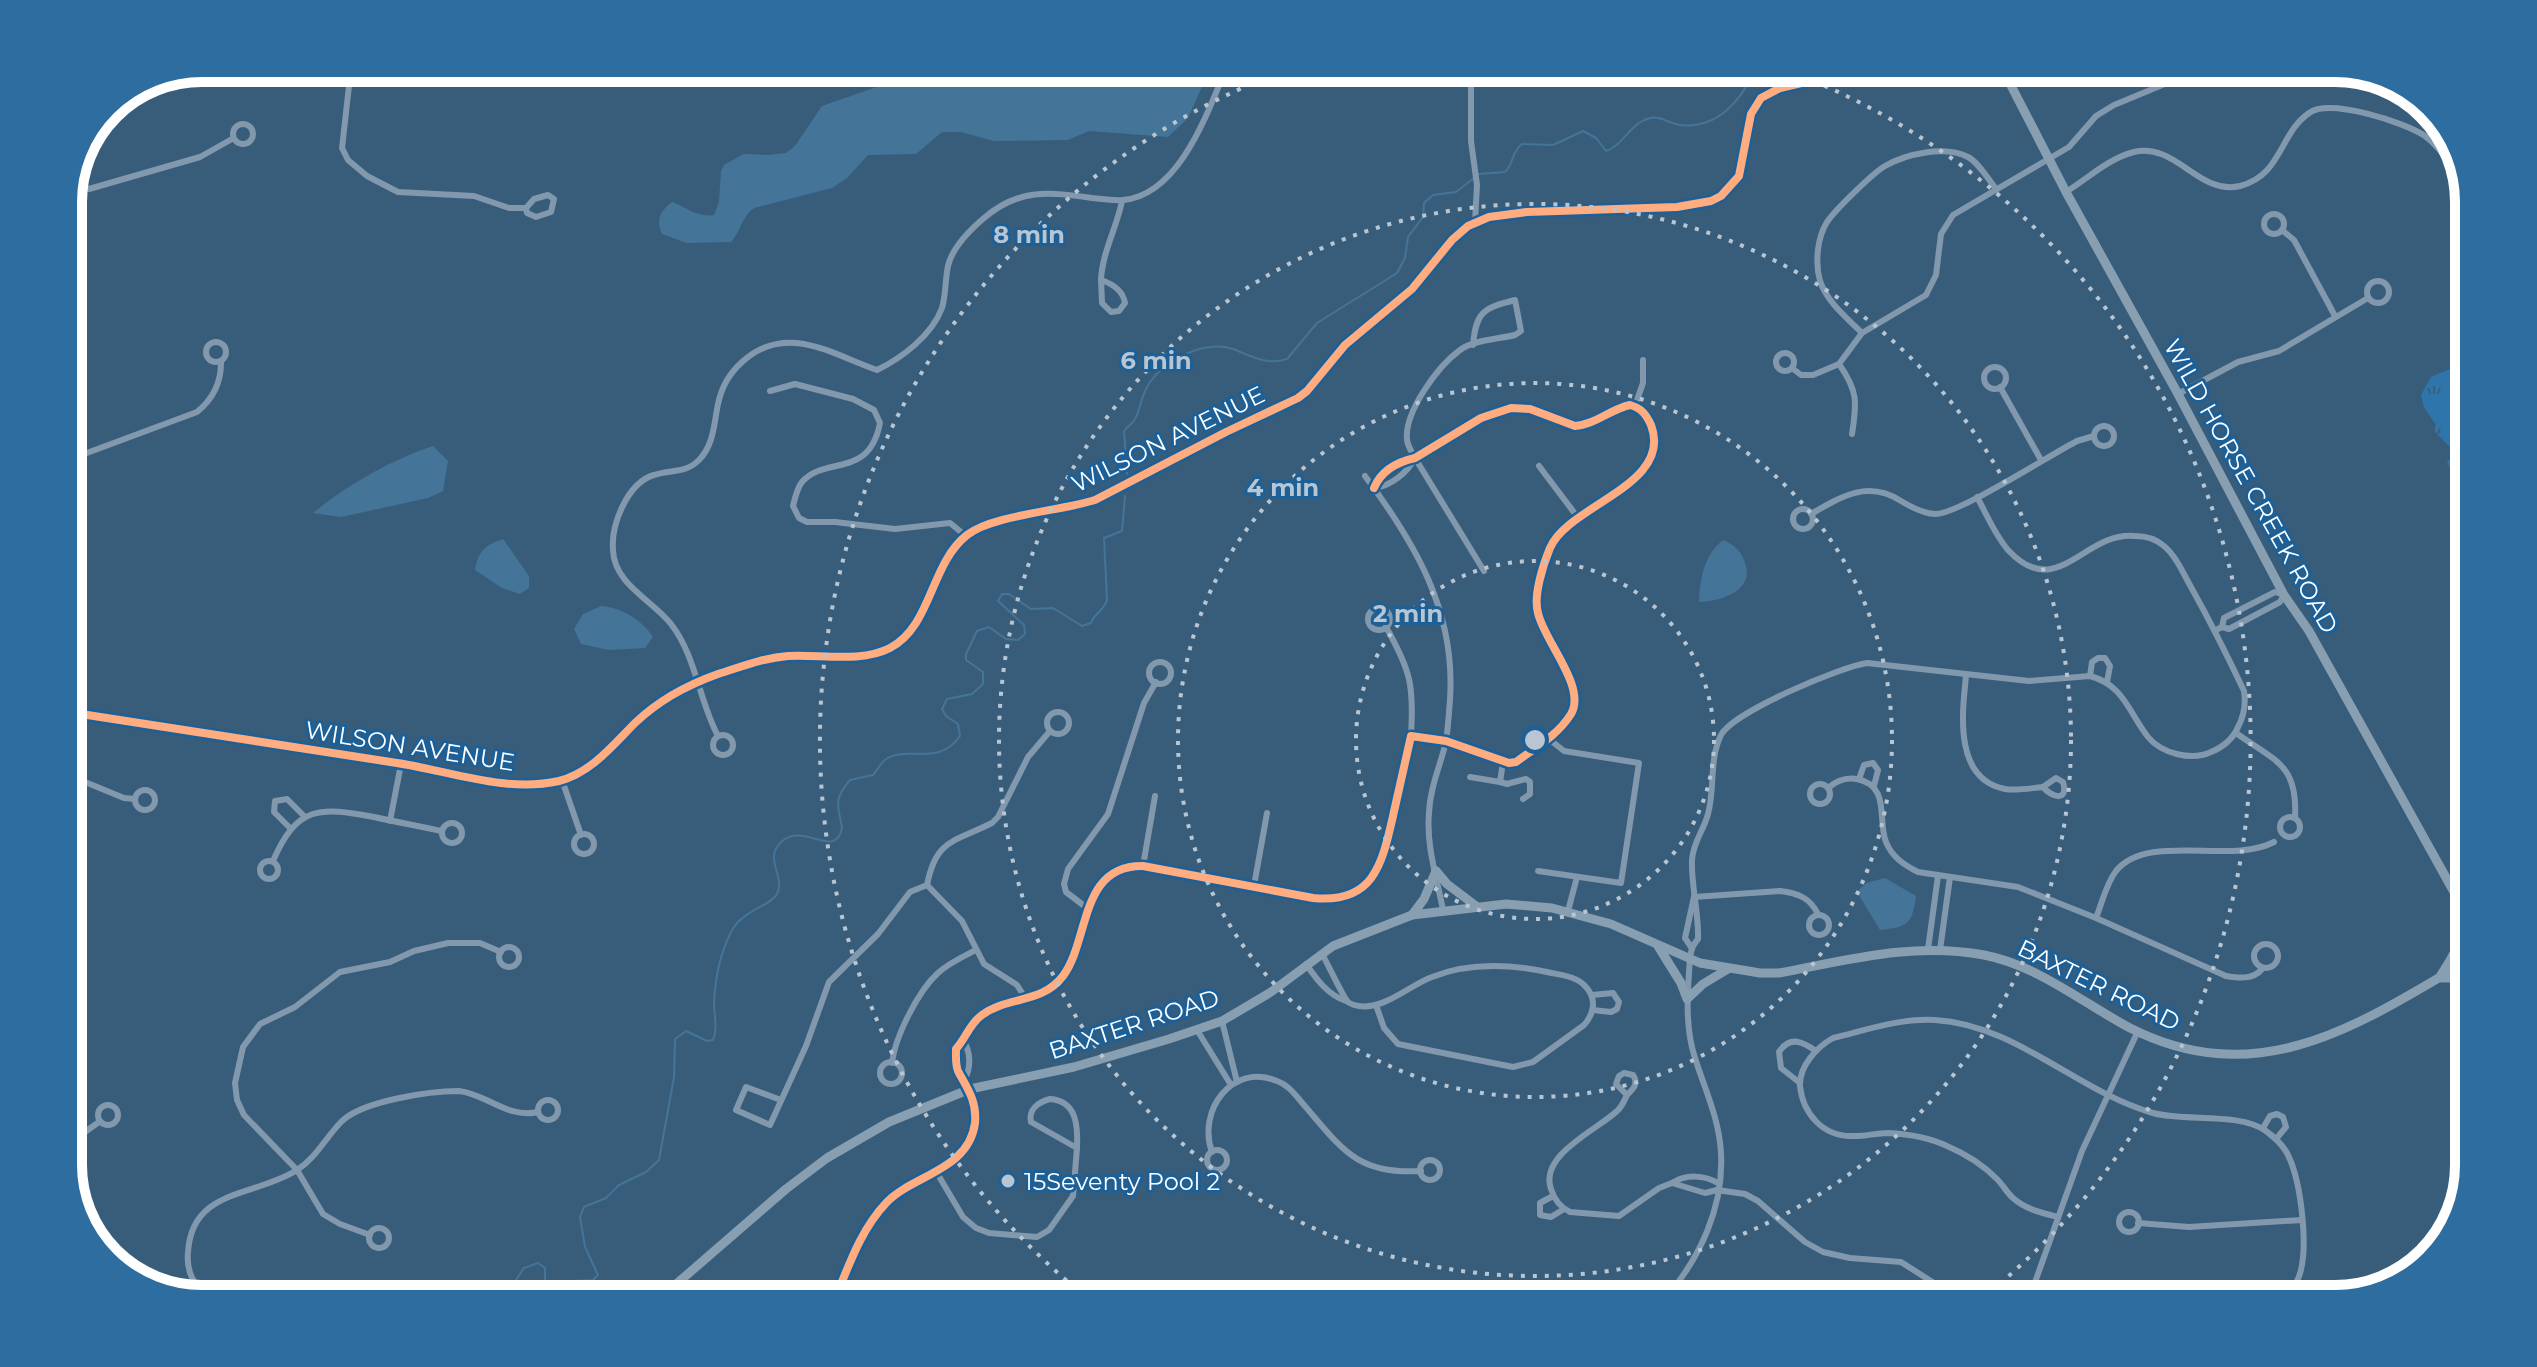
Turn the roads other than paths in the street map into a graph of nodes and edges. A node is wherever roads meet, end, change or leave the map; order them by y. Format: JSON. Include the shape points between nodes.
{"nodes":[{"id":1,"x":349,"y":82,"type":"edge"},
{"id":2,"x":1220,"y":82,"type":"edge"},
{"id":3,"x":1471,"y":82,"type":"edge"},
{"id":4,"x":1806,"y":82,"type":"edge"},
{"id":5,"x":2009,"y":82,"type":"edge"},
{"id":6,"x":2170,"y":82,"type":"edge"},
{"id":7,"x":232,"y":139,"type":"dead end"},
{"id":8,"x":2049,"y":159,"type":"junction"},
{"id":9,"x":2447,"y":159,"type":"edge"},
{"id":10,"x":1996,"y":189,"type":"junction"},
{"id":11,"x":83,"y":190,"type":"edge"},
{"id":12,"x":2066,"y":192,"type":"junction"},
{"id":13,"x":1122,"y":201,"type":"junction"},
{"id":14,"x":526,"y":208,"type":"junction"},
{"id":15,"x":1475,"y":222,"type":"junction"},
{"id":16,"x":2282,"y":230,"type":"dead end"},
{"id":17,"x":1101,"y":280,"type":"junction"},
{"id":18,"x":2368,"y":298,"type":"dead end"},
{"id":19,"x":2335,"y":316,"type":"junction"},
{"id":20,"x":1862,"y":333,"type":"junction"},
{"id":21,"x":1473,"y":345,"type":"junction"},
{"id":22,"x":1643,"y":360,"type":"dead end"},
{"id":23,"x":221,"y":363,"type":"dead end"},
{"id":24,"x":1839,"y":364,"type":"junction"},
{"id":25,"x":1792,"y":368,"type":"dead end"},
{"id":26,"x":2000,"y":387,"type":"dead end"},
{"id":27,"x":770,"y":391,"type":"dead end"},
{"id":28,"x":2178,"y":394,"type":"junction"},
{"id":29,"x":1635,"y":406,"type":"junction"},
{"id":30,"x":1852,"y":434,"type":"dead end"},
{"id":31,"x":2094,"y":436,"type":"dead end"},
{"id":32,"x":82,"y":455,"type":"edge"},
{"id":33,"x":1415,"y":458,"type":"junction"},
{"id":34,"x":2041,"y":460,"type":"junction"},
{"id":35,"x":1539,"y":466,"type":"dead end"},
{"id":36,"x":1365,"y":476,"type":"dead end"},
{"id":37,"x":1374,"y":488,"type":"junction"},
{"id":38,"x":1977,"y":497,"type":"junction"},
{"id":39,"x":1811,"y":514,"type":"dead end"},
{"id":40,"x":1579,"y":519,"type":"junction"},
{"id":41,"x":966,"y":536,"type":"junction"},
{"id":42,"x":1484,"y":571,"type":"dead end"},
{"id":43,"x":2284,"y":595,"type":"junction"},
{"id":44,"x":1386,"y":627,"type":"dead end"},
{"id":45,"x":2219,"y":629,"type":"junction"},
{"id":46,"x":1966,"y":676,"type":"junction"},
{"id":47,"x":2090,"y":676,"type":"junction"},
{"id":48,"x":697,"y":681,"type":"junction"},
{"id":49,"x":1156,"y":682,"type":"dead end"},
{"id":50,"x":2107,"y":682,"type":"junction"},
{"id":51,"x":82,"y":714,"type":"edge"},
{"id":52,"x":1050,"y":731,"type":"dead end"},
{"id":53,"x":2236,"y":733,"type":"junction"},
{"id":54,"x":718,"y":736,"type":"dead end"},
{"id":55,"x":1411,"y":736,"type":"junction"},
{"id":56,"x":1549,"y":739,"type":"junction"},
{"id":57,"x":1446,"y":741,"type":"junction"},
{"id":58,"x":1503,"y":762,"type":"junction"},
{"id":59,"x":401,"y":764,"type":"junction"},
{"id":60,"x":1470,"y":777,"type":"dead end"},
{"id":61,"x":1859,"y":779,"type":"junction"},
{"id":62,"x":562,"y":780,"type":"junction"},
{"id":63,"x":82,"y":781,"type":"edge"},
{"id":64,"x":1500,"y":782,"type":"junction"},
{"id":65,"x":1874,"y":786,"type":"junction"},
{"id":66,"x":2043,"y":787,"type":"dead end"},
{"id":67,"x":1828,"y":788,"type":"dead end"},
{"id":68,"x":1155,"y":796,"type":"dead end"},
{"id":69,"x":135,"y":799,"type":"dead end"},
{"id":70,"x":1523,"y":799,"type":"dead end"},
{"id":71,"x":1267,"y":813,"type":"dead end"},
{"id":72,"x":305,"y":817,"type":"junction"},
{"id":73,"x":2295,"y":818,"type":"junction"},
{"id":74,"x":390,"y":821,"type":"junction"},
{"id":75,"x":291,"y":829,"type":"junction"},
{"id":76,"x":441,"y":831,"type":"dead end"},
{"id":77,"x":581,"y":835,"type":"dead end"},
{"id":78,"x":2278,"y":839,"type":"junction"},
{"id":79,"x":273,"y":861,"type":"dead end"},
{"id":80,"x":1143,"y":866,"type":"junction"},
{"id":81,"x":1436,"y":871,"type":"junction"},
{"id":82,"x":1538,"y":871,"type":"dead end"},
{"id":83,"x":1938,"y":876,"type":"junction"},
{"id":84,"x":1577,"y":877,"type":"junction"},
{"id":85,"x":1950,"y":877,"type":"junction"},
{"id":86,"x":927,"y":885,"type":"junction"},
{"id":87,"x":1254,"y":886,"type":"junction"},
{"id":88,"x":2455,"y":891,"type":"edge"},
{"id":89,"x":1694,"y":897,"type":"junction"},
{"id":90,"x":1476,"y":906,"type":"junction"},
{"id":91,"x":1087,"y":908,"type":"junction"},
{"id":92,"x":1443,"y":910,"type":"junction"},
{"id":93,"x":1568,"y":911,"type":"junction"},
{"id":94,"x":1818,"y":914,"type":"dead end"},
{"id":95,"x":1412,"y":915,"type":"junction"},
{"id":96,"x":2096,"y":918,"type":"junction"},
{"id":97,"x":1658,"y":946,"type":"junction"},
{"id":98,"x":1691,"y":947,"type":"junction"},
{"id":99,"x":1928,"y":949,"type":"junction"},
{"id":100,"x":976,"y":950,"type":"junction"},
{"id":101,"x":1940,"y":950,"type":"junction"},
{"id":102,"x":501,"y":952,"type":"dead end"},
{"id":103,"x":1322,"y":953,"type":"junction"},
{"id":104,"x":2455,"y":954,"type":"edge"},
{"id":105,"x":1690,"y":960,"type":"junction"},
{"id":106,"x":1306,"y":964,"type":"junction"},
{"id":107,"x":2455,"y":968,"type":"edge"},
{"id":108,"x":1728,"y":969,"type":"junction"},
{"id":109,"x":2262,"y":969,"type":"junction"},
{"id":110,"x":2439,"y":978,"type":"junction"},
{"id":111,"x":2455,"y":978,"type":"edge"},
{"id":112,"x":1592,"y":995,"type":"junction"},
{"id":113,"x":1026,"y":999,"type":"junction"},
{"id":114,"x":1687,"y":999,"type":"junction"},
{"id":115,"x":1346,"y":1001,"type":"junction"},
{"id":116,"x":1376,"y":1005,"type":"junction"},
{"id":117,"x":1593,"y":1010,"type":"junction"},
{"id":118,"x":1222,"y":1021,"type":"junction"},
{"id":119,"x":1197,"y":1030,"type":"junction"},
{"id":120,"x":2138,"y":1031,"type":"junction"},
{"id":121,"x":963,"y":1040,"type":"junction"},
{"id":122,"x":1816,"y":1051,"type":"junction"},
{"id":123,"x":892,"y":1063,"type":"dead end"},
{"id":124,"x":965,"y":1079,"type":"junction"},
{"id":125,"x":1800,"y":1083,"type":"junction"},
{"id":126,"x":1234,"y":1084,"type":"junction"},
{"id":127,"x":970,"y":1089,"type":"junction"},
{"id":128,"x":1627,"y":1095,"type":"dead end"},
{"id":129,"x":2107,"y":1096,"type":"junction"},
{"id":130,"x":781,"y":1100,"type":"junction"},
{"id":131,"x":538,"y":1112,"type":"dead end"},
{"id":132,"x":99,"y":1122,"type":"dead end"},
{"id":133,"x":2263,"y":1128,"type":"junction"},
{"id":134,"x":82,"y":1134,"type":"edge"},
{"id":135,"x":2276,"y":1139,"type":"junction"},
{"id":136,"x":1077,"y":1148,"type":"junction"},
{"id":137,"x":1212,"y":1152,"type":"dead end"},
{"id":138,"x":297,"y":1170,"type":"junction"},
{"id":139,"x":1421,"y":1171,"type":"dead end"},
{"id":140,"x":937,"y":1173,"type":"junction"},
{"id":141,"x":1672,"y":1183,"type":"junction"},
{"id":142,"x":1718,"y":1186,"type":"junction"},
{"id":143,"x":1553,"y":1196,"type":"junction"},
{"id":144,"x":1564,"y":1209,"type":"junction"},
{"id":145,"x":2058,"y":1217,"type":"junction"},
{"id":146,"x":2302,"y":1220,"type":"junction"},
{"id":147,"x":2138,"y":1223,"type":"dead end"},
{"id":148,"x":370,"y":1235,"type":"dead end"},
{"id":149,"x":196,"y":1285,"type":"edge"},
{"id":150,"x":675,"y":1285,"type":"edge"},
{"id":151,"x":842,"y":1285,"type":"edge"},
{"id":152,"x":1677,"y":1285,"type":"edge"},
{"id":153,"x":1937,"y":1285,"type":"edge"},
{"id":154,"x":2034,"y":1285,"type":"edge"},
{"id":155,"x":2293,"y":1285,"type":"edge"}],
"edges":[{"from":1,"to":14,"type":"street","via":[[342,148],[367,176],[398,192],[474,196]]},
{"from":2,"to":13,"type":"street","via":[[1181,161],[1150,189]]},
{"from":3,"to":15,"type":"street"},
{"from":4,"to":15,"type":"street","name":"WILSON AVENUE","via":[[1761,98],[1751,114],[1739,176],[1711,201],[1527,212]]},
{"from":5,"to":8,"type":"main road","name":"WILD HORSE CREEK ROAD"},
{"from":6,"to":8,"type":"street","via":[[2096,116],[2069,147]]},
{"from":7,"to":11,"type":"street","via":[[200,157]]},
{"from":8,"to":10,"type":"street"},
{"from":8,"to":12,"type":"main road","name":"WILD HORSE CREEK ROAD"},
{"from":9,"to":12,"type":"street","via":[[2427,137],[2408,127],[2320,107],[2292,130],[2274,165],[2242,185],[2212,185],[2163,154],[2137,151]]},
{"from":10,"to":20,"type":"street","via":[[1948,220],[1926,295]]},
{"from":10,"to":20,"type":"street","via":[[1967,157],[1935,152],[1887,164],[1828,221],[1819,243],[1819,278],[1827,296]]},
{"from":12,"to":28,"type":"main road","name":"WILD HORSE CREEK ROAD"},
{"from":13,"to":17,"type":"street"},
{"from":13,"to":48,"type":"street","via":[[1044,192],[1023,195],[986,217],[948,264],[935,321],[894,362],[877,370],[824,348],[787,343],[758,349],[733,371],[724,384],[702,457],[681,472],[654,475],[640,483],[625,504],[612,548],[616,568],[674,628]]},
{"from":14,"to":14,"type":"street","via":[[530,215],[546,215],[554,199],[538,197]]},
{"from":15,"to":41,"type":"street","name":"WILSON AVENUE","via":[[1290,404],[1095,500],[998,522]]},
{"from":16,"to":19,"type":"street","via":[[2294,240]]},
{"from":17,"to":17,"type":"street","via":[[1102,303],[1111,312],[1119,311],[1123,295]]},
{"from":18,"to":19,"type":"street"},
{"from":19,"to":28,"type":"street","via":[[2279,351],[2238,362]]},
{"from":20,"to":24,"type":"street"},
{"from":21,"to":21,"type":"street","via":[[1521,331],[1515,300],[1489,307],[1479,317]]},
{"from":21,"to":33,"type":"street","via":[[1462,348],[1433,378],[1412,414],[1407,439]]},
{"from":22,"to":29,"type":"street"},
{"from":23,"to":32,"type":"street","via":[[218,385],[197,412]]},
{"from":24,"to":25,"type":"street","via":[[1813,375]]},
{"from":24,"to":30,"type":"street","via":[[1855,393]]},
{"from":26,"to":34,"type":"street"},
{"from":27,"to":41,"type":"street","via":[[795,384],[853,399],[874,410],[880,423],[872,447],[863,455],[800,483],[793,506],[799,518],[895,529],[950,523]]},
{"from":28,"to":43,"type":"main road","name":"WILD HORSE CREEK ROAD"},
{"from":29,"to":33,"type":"street","via":[[1615,409],[1582,426],[1511,408],[1481,418]]},
{"from":29,"to":40,"type":"street","via":[[1646,413],[1654,434],[1650,458],[1640,473]]},
{"from":31,"to":34,"type":"street"},
{"from":33,"to":37,"type":"street","via":[[1409,469]]},
{"from":33,"to":37,"type":"street","via":[[1379,477]]},
{"from":33,"to":42,"type":"street"},
{"from":34,"to":38,"type":"street"},
{"from":35,"to":40,"type":"street"},
{"from":36,"to":37,"type":"street"},
{"from":37,"to":57,"type":"street","via":[[1434,589],[1449,661]]},
{"from":38,"to":39,"type":"street","via":[[1937,514],[1885,493],[1858,490]]},
{"from":38,"to":45,"type":"street","via":[[2007,549],[2035,567],[2059,569],[2118,535],[2154,540],[2172,555]]},
{"from":40,"to":56,"type":"street","via":[[1549,549],[1536,602],[1574,692],[1570,715]]},
{"from":41,"to":48,"type":"street","name":"WILSON AVENUE","via":[[943,567],[911,631],[892,647],[858,655],[777,657]]},
{"from":43,"to":45,"type":"street","via":[[2229,629]]},
{"from":43,"to":45,"type":"street","via":[[2275,592],[2224,618]]},
{"from":43,"to":88,"type":"main road","name":"WILD HORSE CREEK ROAD"},
{"from":44,"to":55,"type":"street","via":[[1412,688]]},
{"from":45,"to":53,"type":"street","via":[[2244,691]]},
{"from":46,"to":47,"type":"street","via":[[2029,681]]},
{"from":46,"to":66,"type":"street","via":[[1961,719],[1973,768],[1984,780],[2009,790]]},
{"from":46,"to":89,"type":"street","via":[[1855,665],[1730,723],[1718,743],[1707,817],[1695,842]]},
{"from":47,"to":50,"type":"street"},
{"from":47,"to":50,"type":"street","via":[[2092,662],[2105,658],[2110,666]]},
{"from":48,"to":54,"type":"street"},
{"from":48,"to":62,"type":"street","name":"WILSON AVENUE","via":[[637,722],[591,765]]},
{"from":49,"to":91,"type":"street","via":[[1144,703],[1108,814],[1065,877],[1066,892]]},
{"from":50,"to":53,"type":"street","via":[[2149,737],[2171,752],[2204,755]]},
{"from":51,"to":59,"type":"street","name":"WILSON AVENUE"},
{"from":52,"to":86,"type":"street","via":[[1028,757],[998,817],[942,848],[934,856]]},
{"from":53,"to":73,"type":"street","via":[[2289,773]]},
{"from":55,"to":57,"type":"street"},
{"from":55,"to":87,"type":"street","via":[[1382,862],[1369,882],[1354,893],[1328,900]]},
{"from":56,"to":58,"type":"street","via":[[1516,762]]},
{"from":56,"to":84,"type":"street","via":[[1564,751],[1639,763],[1621,883]]},
{"from":57,"to":58,"type":"street"},
{"from":57,"to":81,"type":"street","via":[[1429,813],[1428,843]]},
{"from":58,"to":64,"type":"street"},
{"from":59,"to":62,"type":"street","name":"WILSON AVENUE","via":[[515,785]]},
{"from":59,"to":74,"type":"street"},
{"from":60,"to":64,"type":"street"},
{"from":61,"to":65,"type":"street"},
{"from":61,"to":65,"type":"street","via":[[1864,765],[1873,763],[1878,770]]},
{"from":61,"to":67,"type":"street"},
{"from":62,"to":77,"type":"street"},
{"from":63,"to":69,"type":"street"},
{"from":64,"to":70,"type":"street","via":[[1526,779],[1531,788]]},
{"from":65,"to":83,"type":"street","via":[[1891,852],[1907,867]]},
{"from":68,"to":80,"type":"street"},
{"from":71,"to":87,"type":"street"},
{"from":72,"to":74,"type":"street","via":[[332,810]]},
{"from":72,"to":75,"type":"street"},
{"from":72,"to":75,"type":"street","via":[[287,799],[275,801],[274,812]]},
{"from":73,"to":78,"type":"street","via":[[2281,821]]},
{"from":73,"to":78,"type":"street","via":[[2299,832]]},
{"from":74,"to":76,"type":"street"},
{"from":75,"to":79,"type":"street"},
{"from":78,"to":96,"type":"street","via":[[2258,849],[2157,852],[2126,862],[2116,872]]},
{"from":80,"to":87,"type":"street"},
{"from":80,"to":91,"type":"street","via":[[1109,877]]},
{"from":81,"to":90,"type":"main road"},
{"from":81,"to":92,"type":"street"},
{"from":81,"to":95,"type":"main road"},
{"from":82,"to":84,"type":"street"},
{"from":83,"to":85,"type":"street"},
{"from":83,"to":99,"type":"street"},
{"from":84,"to":93,"type":"street"},
{"from":85,"to":96,"type":"street","via":[[2018,887]]},
{"from":85,"to":101,"type":"street"},
{"from":86,"to":100,"type":"street","via":[[962,921]]},
{"from":86,"to":130,"type":"street","via":[[910,892],[878,934],[829,982]]},
{"from":89,"to":94,"type":"street","via":[[1794,892]]},
{"from":89,"to":98,"type":"street","via":[[1685,938]]},
{"from":89,"to":98,"type":"street","via":[[1698,939]]},
{"from":90,"to":92,"type":"main road","name":"BAXTER ROAD"},
{"from":90,"to":93,"type":"main road","name":"BAXTER ROAD"},
{"from":91,"to":113,"type":"street","via":[[1064,975],[1052,988]]},
{"from":92,"to":95,"type":"main road","name":"BAXTER ROAD"},
{"from":93,"to":97,"type":"main road","name":"BAXTER ROAD"},
{"from":95,"to":103,"type":"main road","name":"BAXTER ROAD"},
{"from":96,"to":109,"type":"street","via":[[2226,976],[2248,977]]},
{"from":97,"to":105,"type":"main road","name":"BAXTER ROAD"},
{"from":97,"to":114,"type":"main road"},
{"from":98,"to":105,"type":"street"},
{"from":99,"to":101,"type":"main road","name":"BAXTER ROAD"},
{"from":99,"to":108,"type":"main road","name":"BAXTER ROAD","via":[[1779,973]]},
{"from":100,"to":113,"type":"street","via":[[984,964],[1017,985]]},
{"from":100,"to":123,"type":"street","via":[[950,964],[926,987],[894,1046]]},
{"from":101,"to":120,"type":"main road","name":"BAXTER ROAD","via":[[1983,955],[2029,970]]},
{"from":102,"to":138,"type":"street","via":[[480,943],[440,944],[340,972],[253,1031],[237,1066],[237,1100],[249,1121]]},
{"from":103,"to":106,"type":"main road","name":"BAXTER ROAD"},
{"from":103,"to":115,"type":"street"},
{"from":104,"to":110,"type":"main road"},
{"from":105,"to":108,"type":"main road","name":"BAXTER ROAD"},
{"from":105,"to":114,"type":"street"},
{"from":106,"to":115,"type":"street","via":[[1335,997]]},
{"from":106,"to":118,"type":"main road","name":"BAXTER ROAD"},
{"from":107,"to":110,"type":"main road","name":"BAXTER ROAD"},
{"from":108,"to":114,"type":"main road"},
{"from":109,"to":109,"type":"street","via":[[2275,961],[2276,949],[2269,943],[2257,948],[2256,962]]},
{"from":110,"to":111,"type":"main road"},
{"from":110,"to":120,"type":"main road","name":"BAXTER ROAD","via":[[2343,1030],[2280,1051],[2195,1051]]},
{"from":112,"to":116,"type":"street","via":[[1572,978],[1529,968],[1484,966],[1431,977]]},
{"from":112,"to":117,"type":"street"},
{"from":112,"to":117,"type":"street","via":[[1613,993],[1619,1002],[1611,1012]]},
{"from":113,"to":121,"type":"street","via":[[983,1014]]},
{"from":114,"to":142,"type":"street","via":[[1694,1055],[1718,1133]]},
{"from":115,"to":116,"type":"street"},
{"from":116,"to":117,"type":"street","via":[[1384,1028],[1398,1044],[1513,1067],[1533,1062],[1584,1025]]},
{"from":118,"to":119,"type":"main road","name":"BAXTER ROAD"},
{"from":118,"to":126,"type":"street"},
{"from":119,"to":126,"type":"street"},
{"from":119,"to":127,"type":"main road","name":"BAXTER ROAD","via":[[1074,1067]]},
{"from":120,"to":129,"type":"street"},
{"from":121,"to":124,"type":"street","via":[[970,1070]]},
{"from":121,"to":124,"type":"street","via":[[956,1049],[958,1072]]},
{"from":122,"to":125,"type":"street"},
{"from":122,"to":125,"type":"street","via":[[1796,1041],[1780,1051],[1781,1068]]},
{"from":122,"to":129,"type":"street","via":[[1833,1038],[1903,1021],[1968,1025],[1988,1030]]},
{"from":124,"to":127,"type":"street"},
{"from":125,"to":145,"type":"street","via":[[1810,1115],[1829,1132],[1853,1137],[1909,1135],[1937,1142],[1968,1155],[2014,1199]]},
{"from":126,"to":137,"type":"street","via":[[1221,1093],[1210,1114]]},
{"from":126,"to":139,"type":"street","via":[[1258,1077],[1282,1082],[1355,1158],[1396,1173]]},
{"from":127,"to":140,"type":"street","via":[[974,1128],[962,1150]]},
{"from":127,"to":150,"type":"main road","name":"BAXTER ROAD","via":[[889,1122],[827,1158]]},
{"from":128,"to":143,"type":"street","via":[[1616,1112],[1553,1163],[1548,1180]]},
{"from":129,"to":133,"type":"street","via":[[2152,1113]]},
{"from":129,"to":145,"type":"street"},
{"from":130,"to":130,"type":"street","via":[[746,1087],[736,1110],[770,1125]]},
{"from":131,"to":138,"type":"street","via":[[511,1111],[459,1091],[372,1104],[340,1123]]},
{"from":132,"to":134,"type":"street"},
{"from":133,"to":135,"type":"street"},
{"from":133,"to":135,"type":"street","via":[[2270,1116],[2283,1117],[2286,1127]]},
{"from":135,"to":146,"type":"street","via":[[2292,1166]]},
{"from":136,"to":136,"type":"street","via":[[1078,1128],[1070,1108],[1050,1099],[1036,1106],[1031,1122]]},
{"from":136,"to":140,"type":"street","via":[[1073,1196],[1049,1230],[1037,1237],[976,1228],[963,1217]]},
{"from":138,"to":148,"type":"street","via":[[323,1214]]},
{"from":138,"to":149,"type":"street","via":[[226,1198],[199,1216],[190,1236],[188,1268]]},
{"from":140,"to":151,"type":"street","via":[[887,1202],[859,1242]]},
{"from":141,"to":142,"type":"street","via":[[1705,1193]]},
{"from":141,"to":142,"type":"street","via":[[1700,1177]]},
{"from":141,"to":144,"type":"street","via":[[1619,1216]]},
{"from":142,"to":152,"type":"street","via":[[1705,1239]]},
{"from":142,"to":153,"type":"street","via":[[1758,1201],[1823,1252],[1901,1262]]},
{"from":143,"to":144,"type":"street"},
{"from":143,"to":144,"type":"street","via":[[1540,1203],[1540,1215],[1551,1217]]},
{"from":145,"to":154,"type":"street"},
{"from":146,"to":147,"type":"street","via":[[2189,1227]]},
{"from":146,"to":155,"type":"street","via":[[2303,1257]]}]}
